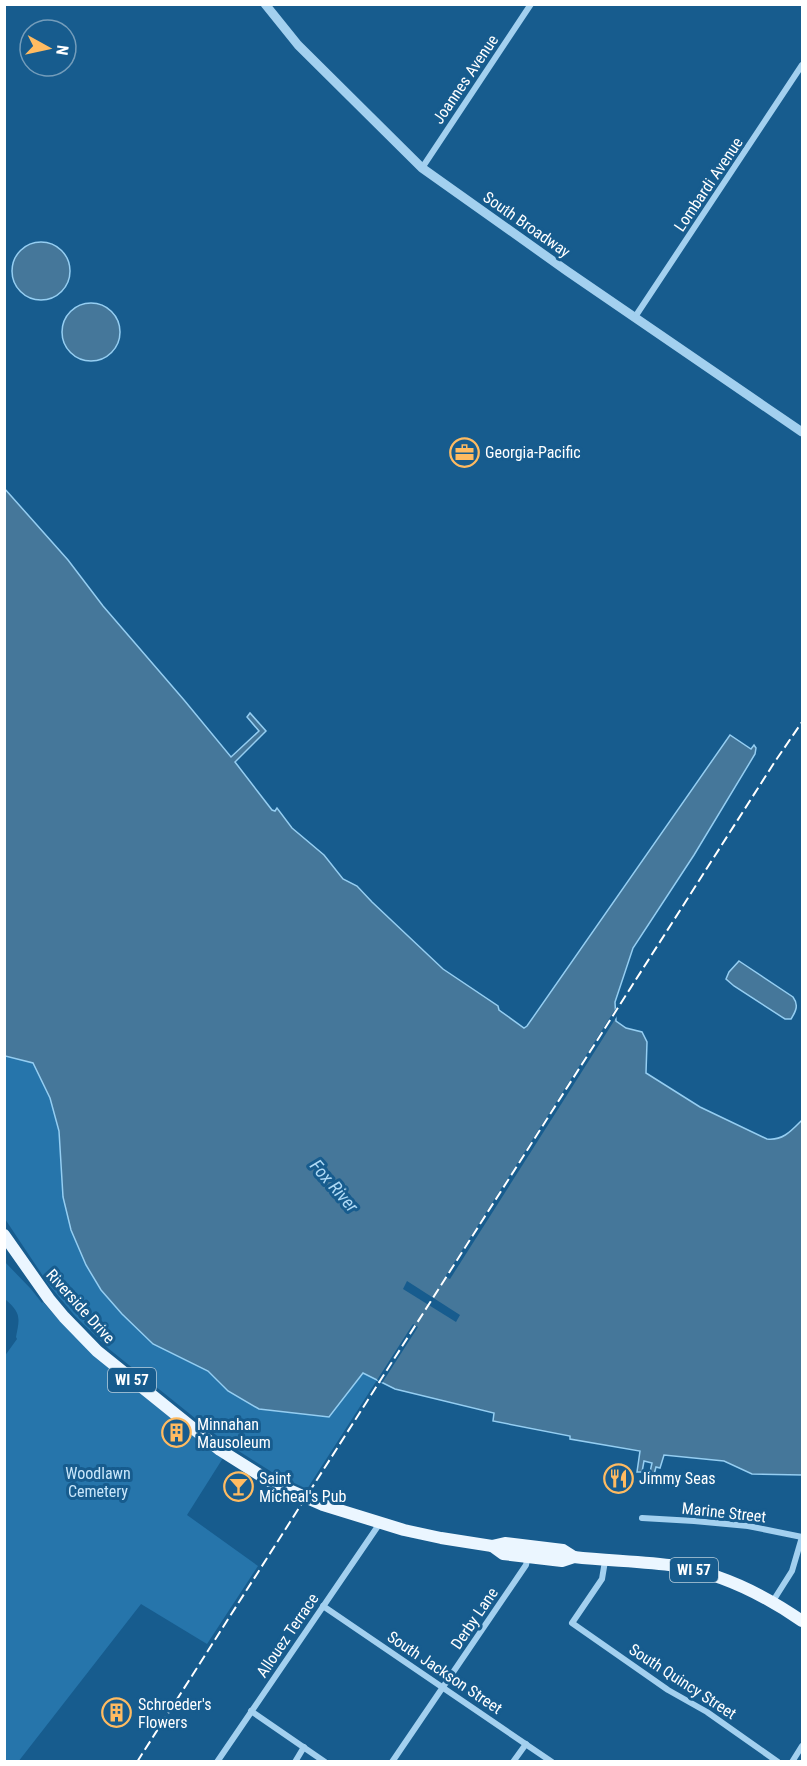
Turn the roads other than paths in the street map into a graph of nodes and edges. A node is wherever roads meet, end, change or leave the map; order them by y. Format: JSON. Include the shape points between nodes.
{"nodes":[{"id":1,"x":265,"y":4,"type":"edge"},
{"id":2,"x":531,"y":4,"type":"edge"},
{"id":3,"x":802,"y":65,"type":"edge"},
{"id":4,"x":422,"y":168,"type":"junction"},
{"id":5,"x":635,"y":317,"type":"junction"},
{"id":6,"x":802,"y":432,"type":"edge"},
{"id":7,"x":4,"y":1235,"type":"edge"},
{"id":8,"x":642,"y":1518,"type":"dead end"},
{"id":9,"x":380,"y":1523,"type":"junction"},
{"id":10,"x":802,"y":1537,"type":"edge"},
{"id":11,"x":529,"y":1551,"type":"junction"},
{"id":12,"x":605,"y":1561,"type":"junction"},
{"id":13,"x":773,"y":1601,"type":"junction"},
{"id":14,"x":323,"y":1606,"type":"junction"},
{"id":15,"x":802,"y":1621,"type":"edge"},
{"id":16,"x":443,"y":1687,"type":"junction"},
{"id":17,"x":251,"y":1711,"type":"junction"},
{"id":18,"x":526,"y":1744,"type":"junction"},
{"id":19,"x":802,"y":1746,"type":"edge"},
{"id":20,"x":304,"y":1748,"type":"junction"},
{"id":21,"x":217,"y":1761,"type":"edge"},
{"id":22,"x":295,"y":1761,"type":"edge"},
{"id":23,"x":324,"y":1761,"type":"edge"},
{"id":24,"x":392,"y":1761,"type":"edge"},
{"id":25,"x":513,"y":1761,"type":"edge"},
{"id":26,"x":552,"y":1761,"type":"edge"},
{"id":27,"x":778,"y":1761,"type":"edge"},
{"id":28,"x":792,"y":1761,"type":"edge"}],
"edges":[{"from":1,"to":4,"type":"street","name":"South Broadway","via":[[298,45]]},
{"from":2,"to":4,"type":"street","name":"Joannes Avenue"},
{"from":3,"to":5,"type":"street","name":"Lombardi Avenue"},
{"from":4,"to":5,"type":"street","name":"South Broadway"},
{"from":5,"to":6,"type":"street","name":"South Broadway"},
{"from":7,"to":9,"type":"main road","name":"Riverside Drive","number":"WI 57","via":[[49,1299],[97,1351],[220,1450],[291,1492]]},
{"from":8,"to":10,"type":"street","name":"Marine Street","via":[[748,1527]]},
{"from":9,"to":11,"type":"main road","number":"WI 57","via":[[492,1546],[503,1554]]},
{"from":9,"to":14,"type":"street","name":"Allouez Terrace"},
{"from":10,"to":13,"type":"street","name":"Marine Street","via":[[792,1571]]},
{"from":11,"to":12,"type":"main road","number":"WI 57","via":[[562,1561],[574,1557]]},
{"from":11,"to":16,"type":"street","name":"Derby Lane","via":[[526,1565]]},
{"from":12,"to":13,"type":"main road","number":"WI 57","via":[[697,1570]]},
{"from":12,"to":27,"type":"street","name":"South Quincy Street","via":[[602,1579],[572,1623]]},
{"from":13,"to":15,"type":"main road","number":"WI 57"},
{"from":14,"to":16,"type":"street","name":"South Jackson Street"},
{"from":14,"to":17,"type":"street","name":"Allouez Terrace"},
{"from":16,"to":18,"type":"street","name":"South Jackson Street"},
{"from":16,"to":24,"type":"street","name":"Derby Lane"},
{"from":17,"to":20,"type":"street"},
{"from":17,"to":21,"type":"street","name":"Allouez Terrace"},
{"from":18,"to":25,"type":"street"},
{"from":18,"to":26,"type":"street","name":"South Jackson Street"},
{"from":19,"to":28,"type":"street"},
{"from":20,"to":22,"type":"street"},
{"from":20,"to":23,"type":"street"}]}
